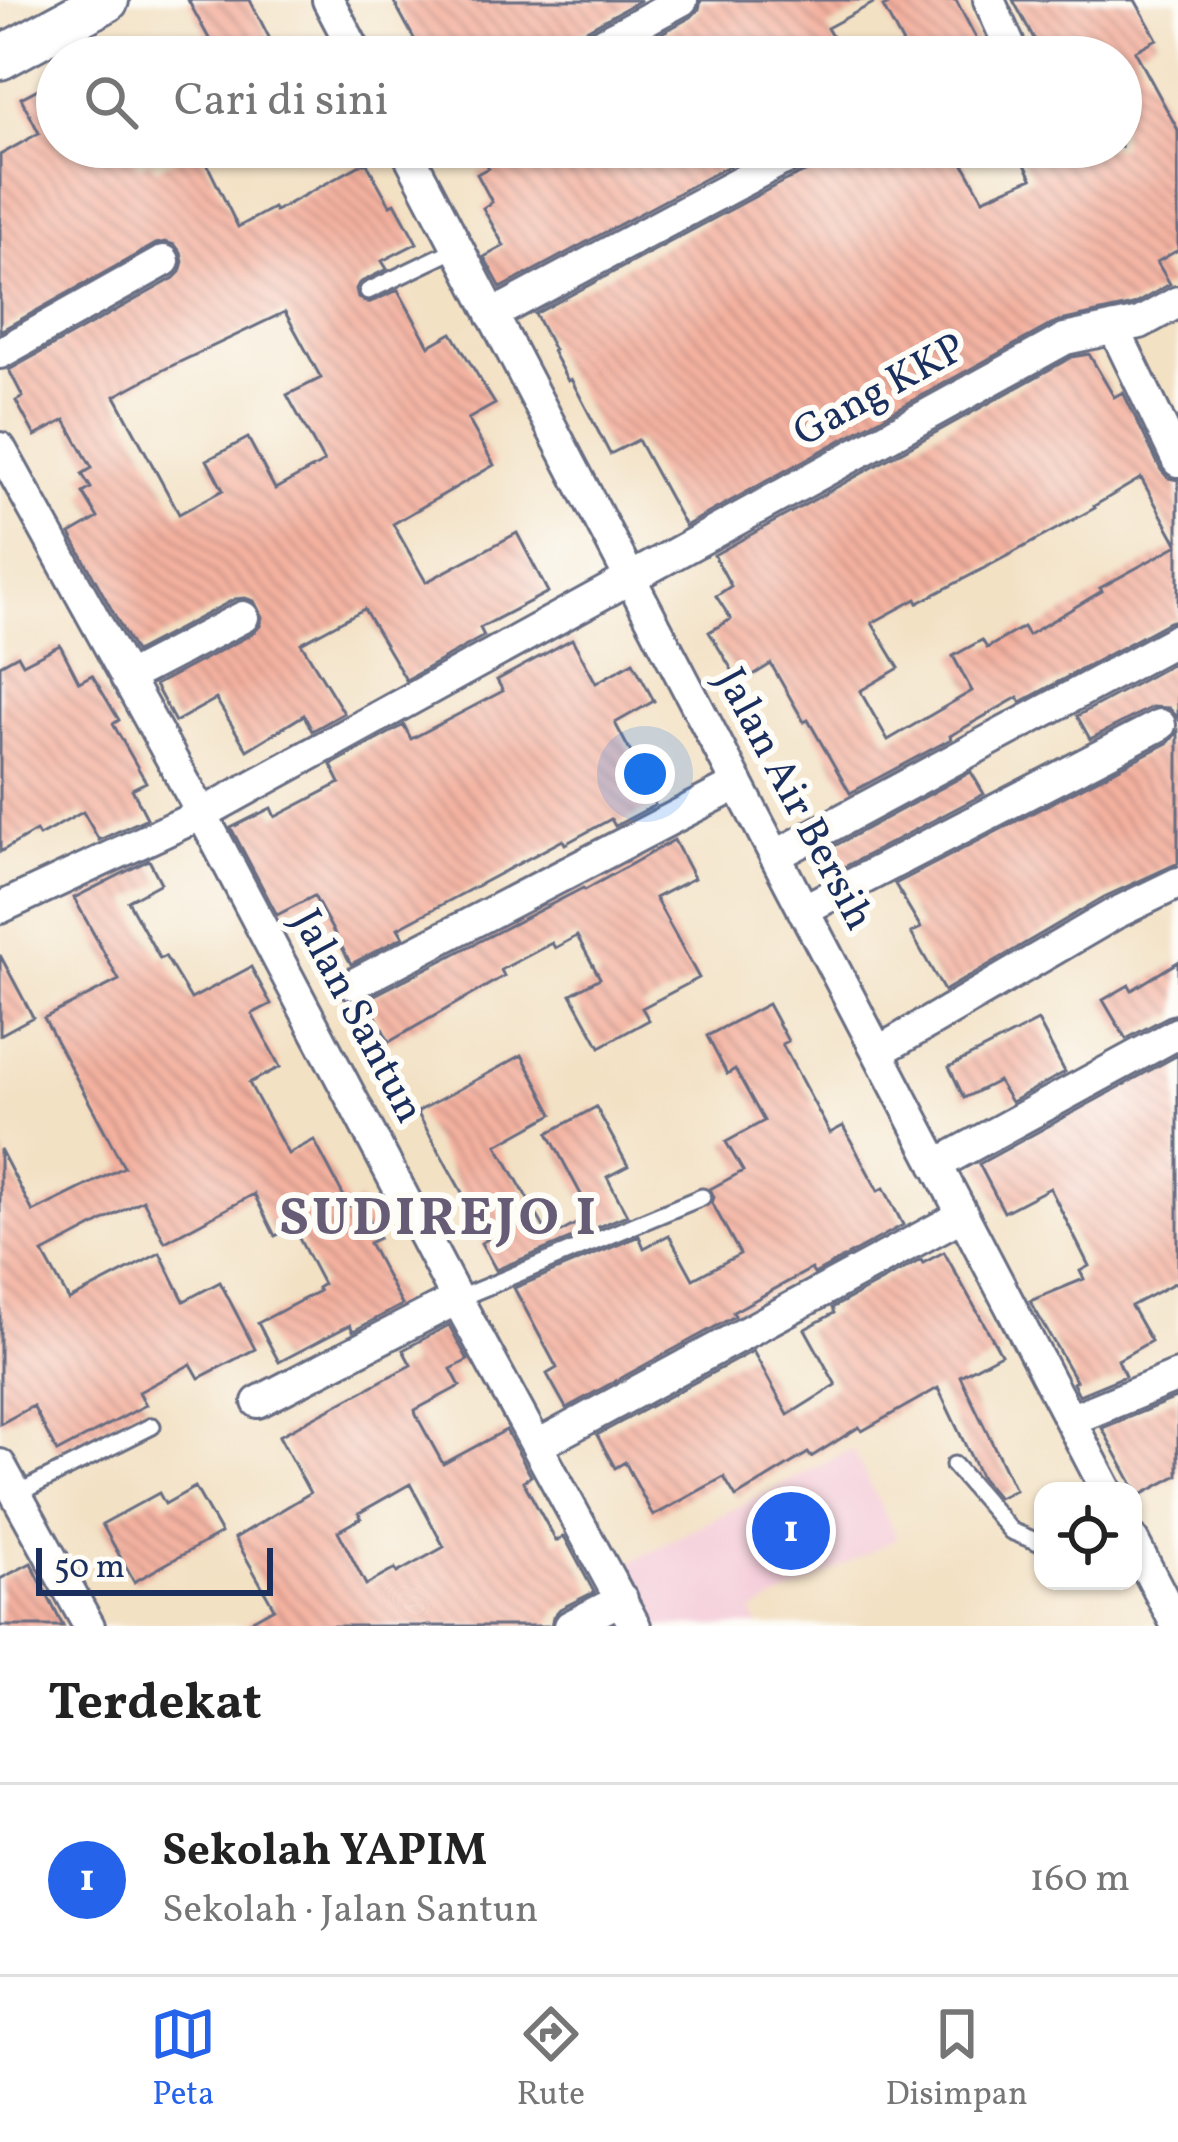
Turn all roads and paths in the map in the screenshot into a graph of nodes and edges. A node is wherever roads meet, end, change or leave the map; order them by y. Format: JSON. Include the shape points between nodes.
{"nodes":[{"id":1,"x":107,"y":0,"type":"edge"},
{"id":2,"x":328,"y":0,"type":"edge"},
{"id":3,"x":682,"y":0,"type":"edge"},
{"id":4,"x":989,"y":0,"type":"edge"},
{"id":5,"x":41,"y":36,"type":"edge"},
{"id":6,"x":347,"y":36,"type":"edge"},
{"id":7,"x":616,"y":36,"type":"edge"},
{"id":8,"x":1004,"y":36,"type":"edge"},
{"id":9,"x":36,"y":38,"type":"edge"},
{"id":10,"x":0,"y":58,"type":"edge"},
{"id":11,"x":417,"y":168,"type":"edge"},
{"id":12,"x":767,"y":168,"type":"edge"},
{"id":13,"x":458,"y":248,"type":"junction"},
{"id":14,"x":164,"y":261,"type":"dead end"},
{"id":15,"x":368,"y":291,"type":"dead end"},
{"id":16,"x":1178,"y":302,"type":"edge"},
{"id":17,"x":492,"y":314,"type":"junction"},
{"id":18,"x":1114,"y":328,"type":"junction"},
{"id":19,"x":0,"y":353,"type":"edge"},
{"id":20,"x":0,"y":448,"type":"edge"},
{"id":21,"x":1178,"y":460,"type":"edge"},
{"id":22,"x":629,"y":577,"type":"junction"},
{"id":23,"x":243,"y":616,"type":"dead end"},
{"id":24,"x":1178,"y":639,"type":"edge"},
{"id":25,"x":127,"y":678,"type":"junction"},
{"id":26,"x":1160,"y":724,"type":"dead end"},
{"id":27,"x":737,"y":784,"type":"junction"},
{"id":28,"x":202,"y":814,"type":"junction"},
{"id":29,"x":775,"y":856,"type":"junction"},
{"id":30,"x":1178,"y":883,"type":"edge"},
{"id":31,"x":0,"y":908,"type":"edge"},
{"id":32,"x":803,"y":910,"type":"junction"},
{"id":33,"x":354,"y":983,"type":"dead end"},
{"id":34,"x":1178,"y":1033,"type":"edge"},
{"id":35,"x":878,"y":1052,"type":"junction"},
{"id":36,"x":936,"y":1165,"type":"junction"},
{"id":37,"x":702,"y":1197,"type":"dead end"},
{"id":38,"x":963,"y":1216,"type":"junction"},
{"id":39,"x":457,"y":1299,"type":"junction"},
{"id":40,"x":1178,"y":1376,"type":"edge"},
{"id":41,"x":258,"y":1402,"type":"dead end"},
{"id":42,"x":1070,"y":1420,"type":"junction"},
{"id":43,"x":152,"y":1426,"type":"dead end"},
{"id":44,"x":538,"y":1444,"type":"junction"},
{"id":45,"x":0,"y":1465,"type":"edge"},
{"id":46,"x":954,"y":1465,"type":"dead end"},
{"id":47,"x":1102,"y":1482,"type":"edge"},
{"id":48,"x":8,"y":1498,"type":"edge"},
{"id":49,"x":1034,"y":1540,"type":"edge"},
{"id":50,"x":1142,"y":1558,"type":"edge"},
{"id":51,"x":628,"y":1612,"type":"edge"},
{"id":52,"x":89,"y":1626,"type":"edge"},
{"id":53,"x":570,"y":1626,"type":"edge"},
{"id":54,"x":1177,"y":1626,"type":"edge"}],
"edges":[{"from":1,"to":5,"type":"main road"},
{"from":2,"to":6,"type":"street"},
{"from":3,"to":7,"type":"street"},
{"from":4,"to":8,"type":"street"},
{"from":9,"to":10,"type":"main road"},
{"from":11,"to":13,"type":"street","name":"Jalan Air Bersih"},
{"from":12,"to":17,"type":"street"},
{"from":13,"to":15,"type":"lane"},
{"from":13,"to":17,"type":"street","name":"Jalan Air Bersih"},
{"from":14,"to":19,"type":"street"},
{"from":16,"to":18,"type":"street","name":"Gang KKP"},
{"from":17,"to":22,"type":"street","name":"Jalan Air Bersih"},
{"from":18,"to":21,"type":"street"},
{"from":18,"to":22,"type":"street","name":"Gang KKP","via":[[1066,339]]},
{"from":20,"to":25,"type":"street","name":"Jalan Santun"},
{"from":22,"to":27,"type":"street","name":"Jalan Air Bersih"},
{"from":22,"to":28,"type":"street","name":"Gang KKP"},
{"from":23,"to":25,"type":"street"},
{"from":24,"to":29,"type":"street"},
{"from":25,"to":28,"type":"street","name":"Jalan Santun"},
{"from":26,"to":32,"type":"street"},
{"from":27,"to":29,"type":"street","name":"Jalan Air Bersih"},
{"from":27,"to":33,"type":"street"},
{"from":28,"to":31,"type":"street","name":"Gang KKP"},
{"from":28,"to":39,"type":"street","name":"Jalan Santun"},
{"from":29,"to":32,"type":"street","name":"Jalan Air Bersih"},
{"from":30,"to":35,"type":"street"},
{"from":32,"to":35,"type":"street","name":"Jalan Air Bersih"},
{"from":34,"to":36,"type":"street"},
{"from":35,"to":36,"type":"street","name":"Jalan Air Bersih"},
{"from":36,"to":38,"type":"street","name":"Jalan Air Bersih"},
{"from":37,"to":39,"type":"lane"},
{"from":38,"to":42,"type":"street","name":"Jalan Air Bersih"},
{"from":38,"to":44,"type":"street"},
{"from":39,"to":41,"type":"street"},
{"from":39,"to":44,"type":"street","name":"Jalan Santun"},
{"from":40,"to":42,"type":"street"},
{"from":42,"to":47,"type":"street","name":"Jalan Air Bersih"},
{"from":43,"to":48,"type":"lane"},
{"from":44,"to":51,"type":"street","name":"Jalan Santun"},
{"from":45,"to":48,"type":"street"},
{"from":46,"to":49,"type":"lane","via":[[1011,1531]]},
{"from":48,"to":52,"type":"street"},
{"from":50,"to":54,"type":"street"},
{"from":51,"to":53,"type":"street"}]}
